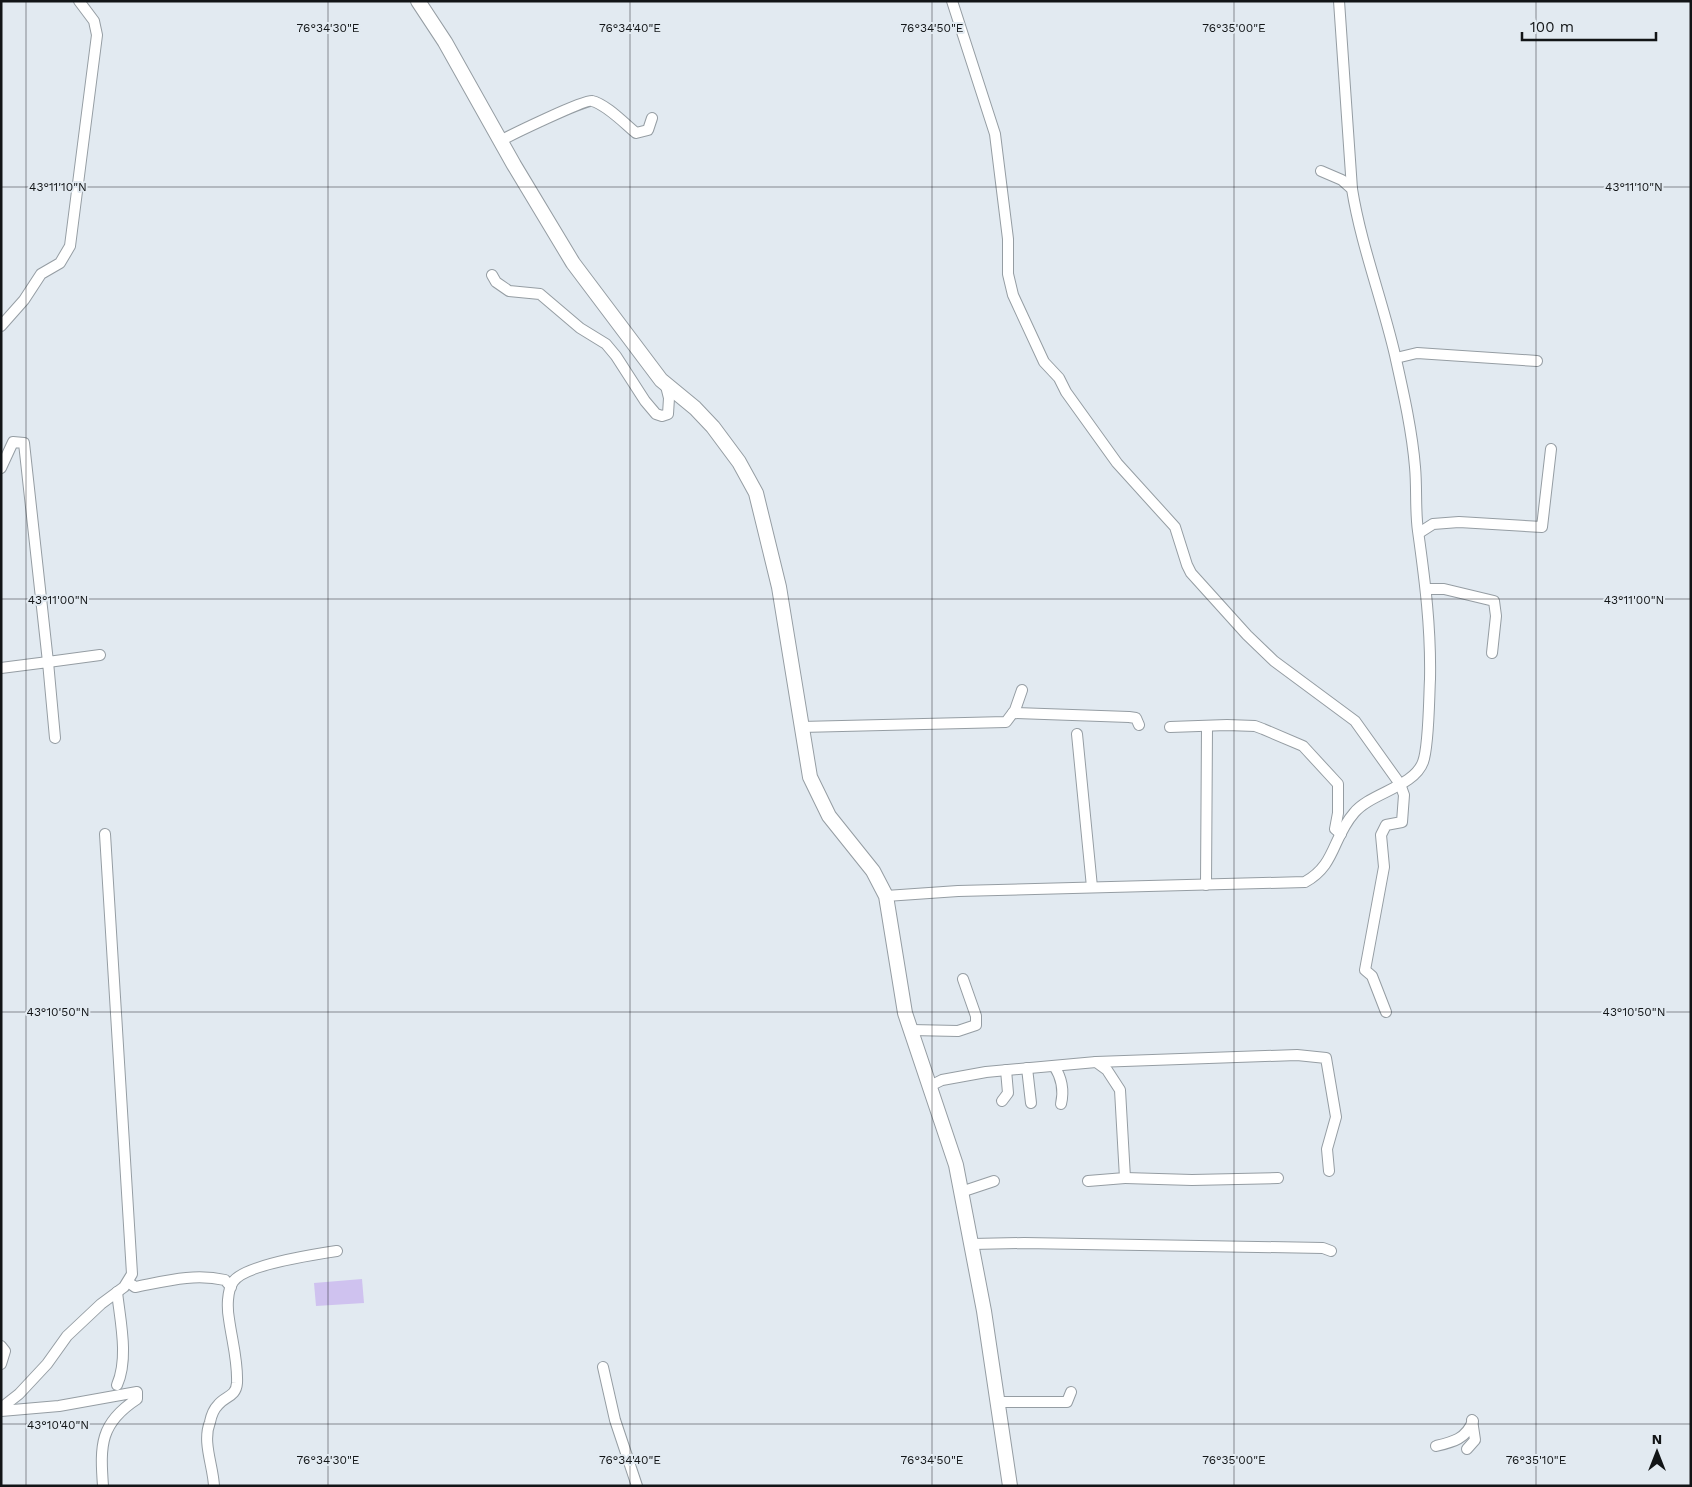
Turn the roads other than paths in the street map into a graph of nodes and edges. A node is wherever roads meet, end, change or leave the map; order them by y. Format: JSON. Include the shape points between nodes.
{"nodes":[{"id":1,"x":79,"y":1,"type":"edge"},
{"id":2,"x":418,"y":1,"type":"edge"},
{"id":3,"x":952,"y":1,"type":"edge"},
{"id":4,"x":1340,"y":1,"type":"edge"},
{"id":5,"x":652,"y":118,"type":"dead end"},
{"id":6,"x":500,"y":141,"type":"junction"},
{"id":7,"x":1321,"y":171,"type":"dead end"},
{"id":8,"x":1352,"y":189,"type":"junction"},
{"id":9,"x":492,"y":275,"type":"dead end"},
{"id":10,"x":1,"y":326,"type":"edge"},
{"id":11,"x":1396,"y":358,"type":"junction"},
{"id":12,"x":1537,"y":361,"type":"dead end"},
{"id":13,"x":666,"y":386,"type":"junction"},
{"id":14,"x":1551,"y":449,"type":"dead end"},
{"id":15,"x":1,"y":468,"type":"edge"},
{"id":16,"x":1419,"y":534,"type":"junction"},
{"id":17,"x":1427,"y":589,"type":"junction"},
{"id":18,"x":1492,"y":652,"type":"dead end"},
{"id":19,"x":100,"y":655,"type":"dead end"},
{"id":20,"x":48,"y":662,"type":"junction"},
{"id":21,"x":1,"y":668,"type":"edge"},
{"id":22,"x":1022,"y":690,"type":"dead end"},
{"id":23,"x":1013,"y":713,"type":"junction"},
{"id":24,"x":1139,"y":725,"type":"dead end"},
{"id":25,"x":801,"y":727,"type":"junction"},
{"id":26,"x":1170,"y":727,"type":"dead end"},
{"id":27,"x":1207,"y":727,"type":"junction"},
{"id":28,"x":1077,"y":734,"type":"dead end"},
{"id":29,"x":55,"y":738,"type":"dead end"},
{"id":30,"x":1400,"y":784,"type":"junction"},
{"id":31,"x":105,"y":834,"type":"dead end"},
{"id":32,"x":1340,"y":834,"type":"junction"},
{"id":33,"x":1206,"y":885,"type":"junction"},
{"id":34,"x":1092,"y":887,"type":"junction"},
{"id":35,"x":886,"y":896,"type":"junction"},
{"id":36,"x":963,"y":979,"type":"dead end"},
{"id":37,"x":1386,"y":1012,"type":"dead end"},
{"id":38,"x":911,"y":1030,"type":"junction"},
{"id":39,"x":1096,"y":1062,"type":"junction"},
{"id":40,"x":1054,"y":1066,"type":"junction"},
{"id":41,"x":1027,"y":1068,"type":"junction"},
{"id":42,"x":1006,"y":1070,"type":"junction"},
{"id":43,"x":930,"y":1086,"type":"junction"},
{"id":44,"x":1002,"y":1101,"type":"dead end"},
{"id":45,"x":1031,"y":1103,"type":"dead end"},
{"id":46,"x":1061,"y":1104,"type":"dead end"},
{"id":47,"x":1329,"y":1171,"type":"dead end"},
{"id":48,"x":1125,"y":1178,"type":"junction"},
{"id":49,"x":1278,"y":1178,"type":"dead end"},
{"id":50,"x":994,"y":1181,"type":"dead end"},
{"id":51,"x":1088,"y":1181,"type":"dead end"},
{"id":52,"x":961,"y":1192,"type":"junction"},
{"id":53,"x":972,"y":1244,"type":"junction"},
{"id":54,"x":337,"y":1251,"type":"dead end"},
{"id":55,"x":1331,"y":1251,"type":"dead end"},
{"id":56,"x":128,"y":1282,"type":"junction"},
{"id":57,"x":231,"y":1287,"type":"junction"},
{"id":58,"x":117,"y":1292,"type":"junction"},
{"id":59,"x":1,"y":1346,"type":"edge"},
{"id":60,"x":1,"y":1364,"type":"edge"},
{"id":61,"x":603,"y":1366,"type":"dead end"},
{"id":62,"x":117,"y":1385,"type":"dead end"},
{"id":63,"x":1071,"y":1392,"type":"dead end"},
{"id":64,"x":997,"y":1402,"type":"junction"},
{"id":65,"x":1,"y":1410,"type":"edge"},
{"id":66,"x":1436,"y":1446,"type":"dead end"},
{"id":67,"x":1467,"y":1449,"type":"dead end"},
{"id":68,"x":103,"y":1486,"type":"edge"},
{"id":69,"x":214,"y":1486,"type":"edge"},
{"id":70,"x":637,"y":1486,"type":"edge"},
{"id":71,"x":1010,"y":1486,"type":"edge"}],
"edges":[{"from":1,"to":10,"type":"street","via":[[94,21],[97,35],[70,246],[60,263],[41,274]]},
{"from":2,"to":6,"type":"street","via":[[445,42]]},
{"from":3,"to":30,"type":"street","via":[[995,134],[1008,238],[1008,274],[1013,295],[1044,362],[1059,378],[1117,464],[1175,527],[1191,573],[1274,661],[1355,720]]},
{"from":4,"to":8,"type":"street"},
{"from":5,"to":6,"type":"street","via":[[648,130],[636,133],[597,103],[584,101]]},
{"from":6,"to":13,"type":"street","via":[[572,263]]},
{"from":7,"to":8,"type":"street","via":[[1342,180]]},
{"from":8,"to":11,"type":"street","via":[[1358,224]]},
{"from":9,"to":13,"type":"street","via":[[508,291],[540,294],[580,328],[606,344],[645,401],[662,416],[668,414]]},
{"from":11,"to":12,"type":"street","via":[[1417,353]]},
{"from":11,"to":16,"type":"street","via":[[1415,466]]},
{"from":13,"to":25,"type":"street","via":[[696,408],[713,427],[739,462],[756,493],[779,587]]},
{"from":14,"to":16,"type":"street","via":[[1542,527],[1459,522],[1433,524]]},
{"from":15,"to":20,"type":"street","via":[[13,442],[24,442]]},
{"from":16,"to":17,"type":"street"},
{"from":17,"to":18,"type":"street","via":[[1444,589],[1494,601],[1496,616]]},
{"from":17,"to":30,"type":"street","via":[[1430,651],[1424,757],[1420,768]]},
{"from":19,"to":20,"type":"street"},
{"from":20,"to":21,"type":"street"},
{"from":20,"to":29,"type":"street"},
{"from":22,"to":23,"type":"street"},
{"from":23,"to":24,"type":"street","via":[[1130,717],[1136,718]]},
{"from":23,"to":25,"type":"street","via":[[1006,722],[997,724]]},
{"from":25,"to":35,"type":"street","via":[[815,789],[829,816],[873,871]]},
{"from":26,"to":27,"type":"street"},
{"from":27,"to":32,"type":"street","via":[[1255,726],[1303,746],[1338,784],[1335,829]]},
{"from":27,"to":33,"type":"street"},
{"from":28,"to":34,"type":"street"},
{"from":30,"to":32,"type":"street","via":[[1358,807]]},
{"from":30,"to":37,"type":"street","via":[[1404,795],[1402,822],[1386,825],[1381,835],[1384,867],[1364,970],[1372,976]]},
{"from":31,"to":56,"type":"street","via":[[130,1225],[132,1274]]},
{"from":32,"to":33,"type":"street","via":[[1322,871],[1305,882]]},
{"from":33,"to":34,"type":"street"},
{"from":34,"to":35,"type":"street"},
{"from":35,"to":38,"type":"street","via":[[901,994]]},
{"from":36,"to":38,"type":"street","via":[[976,1025],[958,1031]]},
{"from":38,"to":43,"type":"street"},
{"from":39,"to":40,"type":"street"},
{"from":39,"to":47,"type":"street","via":[[1297,1055],[1326,1058],[1336,1117],[1327,1149]]},
{"from":39,"to":48,"type":"street","via":[[1107,1070],[1120,1090]]},
{"from":40,"to":41,"type":"street"},
{"from":40,"to":46,"type":"street","via":[[1060,1078]]},
{"from":41,"to":42,"type":"street"},
{"from":41,"to":45,"type":"street"},
{"from":42,"to":43,"type":"street","via":[[942,1080]]},
{"from":42,"to":44,"type":"street","via":[[1008,1093]]},
{"from":43,"to":52,"type":"street","via":[[951,1146]]},
{"from":48,"to":49,"type":"street"},
{"from":48,"to":51,"type":"street"},
{"from":50,"to":52,"type":"street"},
{"from":52,"to":53,"type":"street"},
{"from":53,"to":55,"type":"street","via":[[1323,1248]]},
{"from":53,"to":64,"type":"street"},
{"from":54,"to":57,"type":"street","via":[[258,1267],[241,1274]]},
{"from":56,"to":57,"type":"street","via":[[135,1287],[181,1277],[213,1278],[225,1280]]},
{"from":56,"to":58,"type":"street"},
{"from":57,"to":69,"type":"street","via":[[228,1319],[236,1354],[237,1385],[232,1395],[218,1405],[206,1434]]},
{"from":58,"to":62,"type":"street","via":[[122,1353],[122,1372]]},
{"from":58,"to":65,"type":"street","via":[[67,1336],[47,1364]]},
{"from":59,"to":60,"type":"street","via":[[5,1351]]},
{"from":61,"to":70,"type":"street","via":[[615,1420]]},
{"from":63,"to":64,"type":"street","via":[[1067,1402]]},
{"from":64,"to":71,"type":"street"},
{"from":65,"to":68,"type":"street","via":[[58,1406],[137,1392],[137,1399],[114,1418],[104,1432],[101,1444]]},
{"from":66,"to":67,"type":"street","via":[[1465,1435],[1472,1420],[1475,1440]]}]}
